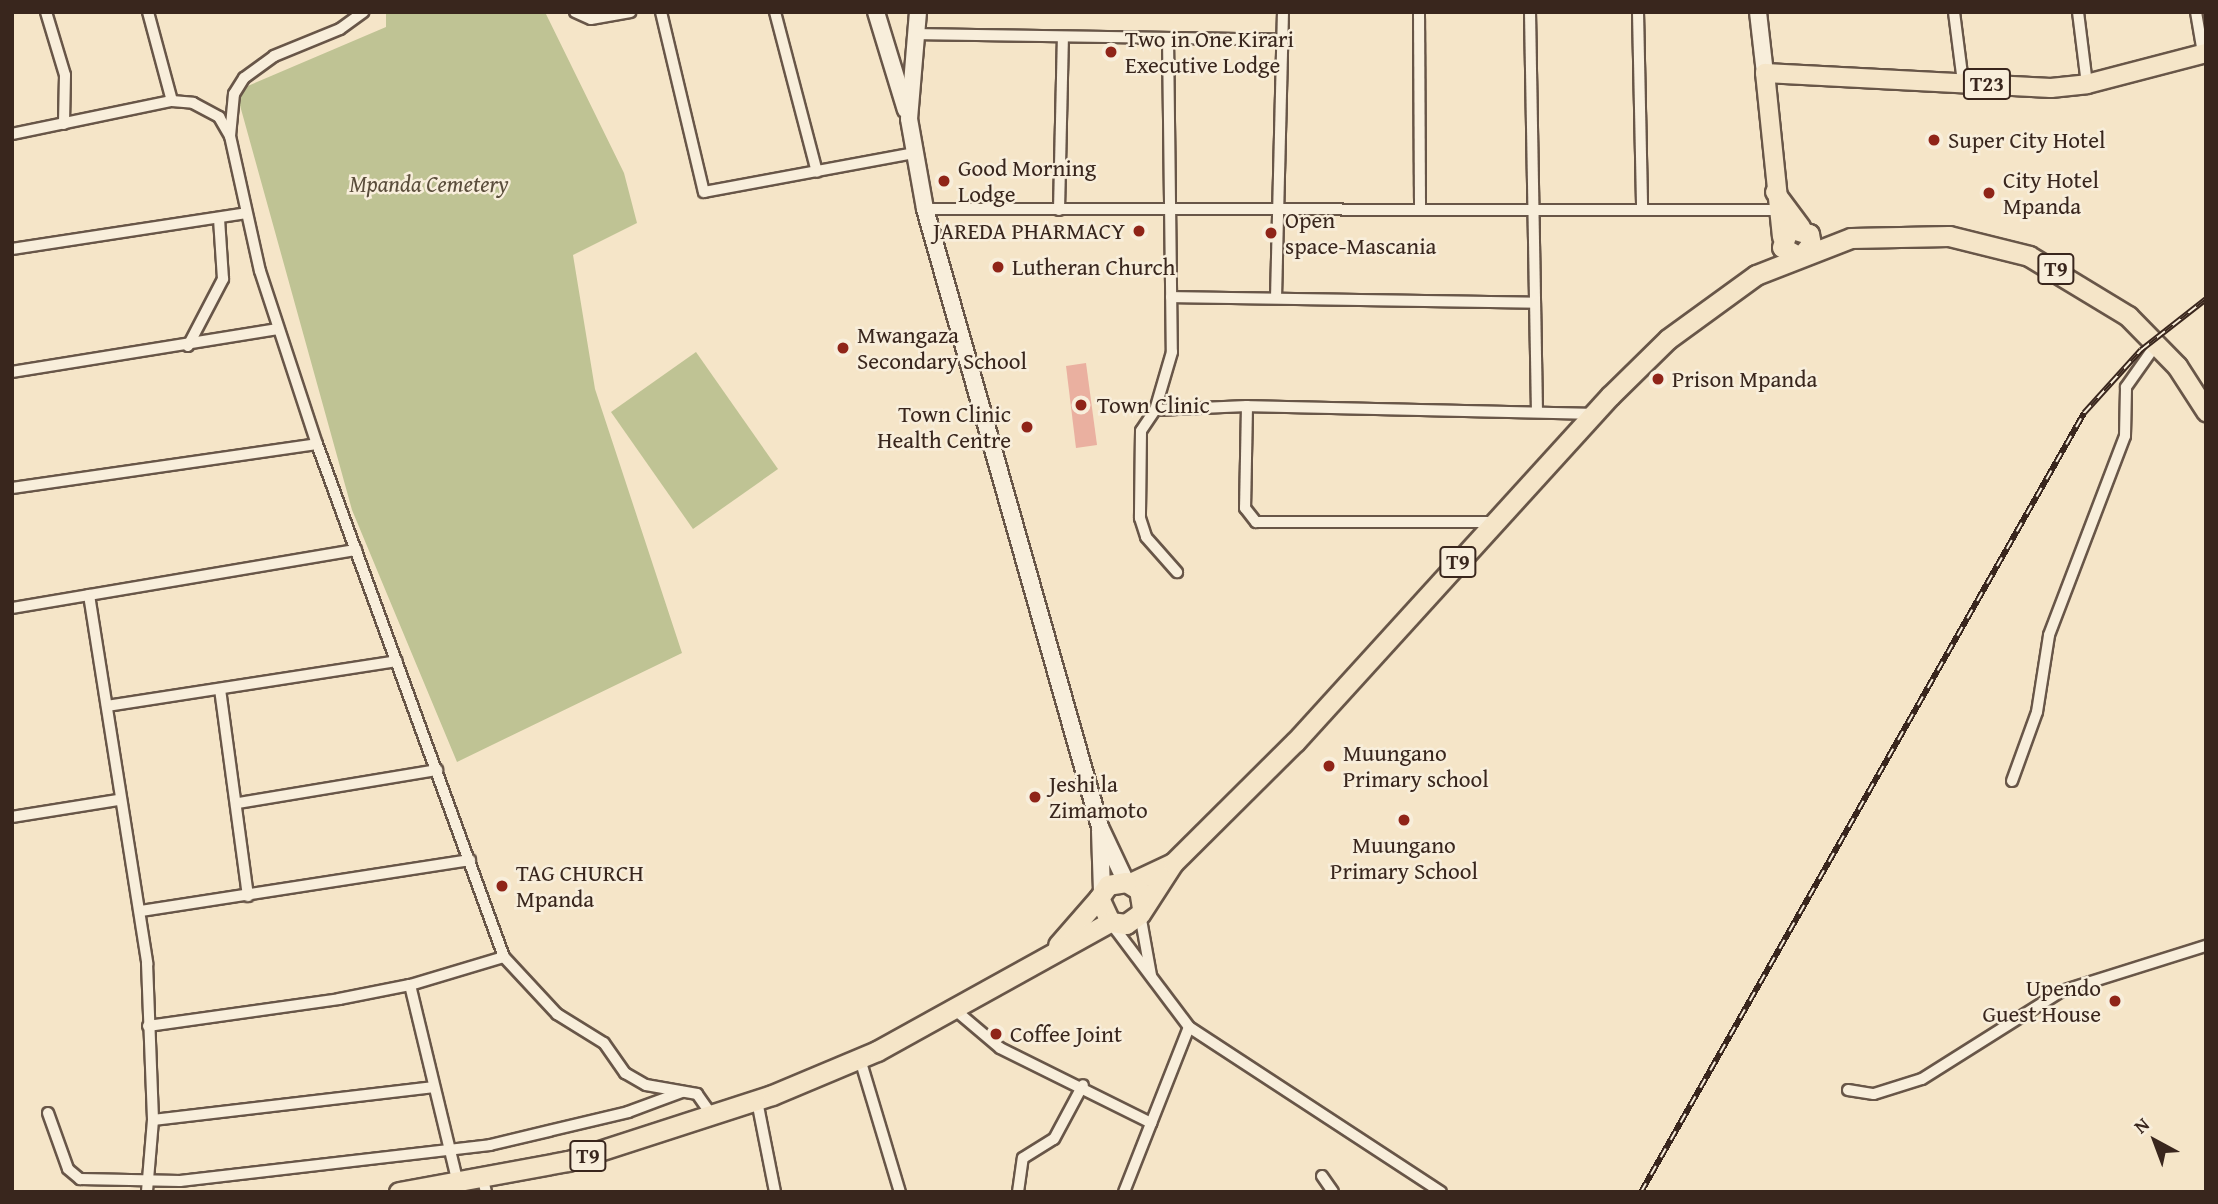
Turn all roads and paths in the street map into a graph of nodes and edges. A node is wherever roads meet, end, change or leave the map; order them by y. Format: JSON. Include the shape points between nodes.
{"nodes":[{"id":1,"x":46,"y":12,"type":"edge"},
{"id":2,"x":148,"y":12,"type":"edge"},
{"id":3,"x":363,"y":12,"type":"edge"},
{"id":4,"x":575,"y":12,"type":"edge"},
{"id":5,"x":630,"y":12,"type":"edge"},
{"id":6,"x":661,"y":12,"type":"edge"},
{"id":7,"x":775,"y":12,"type":"edge"},
{"id":8,"x":876,"y":12,"type":"edge"},
{"id":9,"x":918,"y":12,"type":"edge"},
{"id":10,"x":1283,"y":12,"type":"edge"},
{"id":11,"x":1419,"y":12,"type":"edge"},
{"id":12,"x":1530,"y":12,"type":"edge"},
{"id":13,"x":1639,"y":12,"type":"edge"},
{"id":14,"x":1758,"y":12,"type":"edge"},
{"id":15,"x":1954,"y":12,"type":"edge"},
{"id":16,"x":2078,"y":12,"type":"edge"},
{"id":17,"x":2196,"y":12,"type":"edge"},
{"id":18,"x":916,"y":34,"type":"junction"},
{"id":19,"x":1063,"y":38,"type":"junction"},
{"id":20,"x":1168,"y":38,"type":"junction"},
{"id":21,"x":1283,"y":40,"type":"junction"},
{"id":22,"x":2204,"y":53,"type":"edge"},
{"id":23,"x":1765,"y":73,"type":"junction"},
{"id":24,"x":1963,"y":82,"type":"junction"},
{"id":25,"x":2087,"y":84,"type":"junction"},
{"id":26,"x":172,"y":101,"type":"junction"},
{"id":27,"x":909,"y":119,"type":"junction"},
{"id":28,"x":64,"y":124,"type":"junction"},
{"id":29,"x":12,"y":134,"type":"edge"},
{"id":30,"x":230,"y":136,"type":"junction"},
{"id":31,"x":915,"y":153,"type":"junction"},
{"id":32,"x":817,"y":172,"type":"junction"},
{"id":33,"x":1775,"y":192,"type":"junction"},
{"id":34,"x":1168,"y":207,"type":"junction"},
{"id":35,"x":925,"y":208,"type":"junction"},
{"id":36,"x":1279,"y":208,"type":"junction"},
{"id":37,"x":1420,"y":209,"type":"junction"},
{"id":38,"x":1534,"y":209,"type":"junction"},
{"id":39,"x":1059,"y":210,"type":"junction"},
{"id":40,"x":1642,"y":210,"type":"junction"},
{"id":41,"x":1776,"y":210,"type":"junction"},
{"id":42,"x":246,"y":213,"type":"junction"},
{"id":43,"x":219,"y":218,"type":"junction"},
{"id":44,"x":1803,"y":228,"type":"junction"},
{"id":45,"x":1851,"y":238,"type":"junction"},
{"id":46,"x":1782,"y":240,"type":"junction"},
{"id":47,"x":12,"y":249,"type":"edge"},
{"id":48,"x":1801,"y":255,"type":"junction"},
{"id":49,"x":1756,"y":275,"type":"junction"},
{"id":50,"x":1171,"y":297,"type":"junction"},
{"id":51,"x":1276,"y":298,"type":"junction"},
{"id":52,"x":1533,"y":303,"type":"junction"},
{"id":53,"x":278,"y":329,"type":"junction"},
{"id":54,"x":2157,"y":343,"type":"junction"},
{"id":55,"x":188,"y":346,"type":"junction"},
{"id":56,"x":12,"y":372,"type":"edge"},
{"id":57,"x":1247,"y":406,"type":"junction"},
{"id":58,"x":1155,"y":410,"type":"junction"},
{"id":59,"x":2206,"y":411,"type":"edge"},
{"id":60,"x":1537,"y":412,"type":"junction"},
{"id":61,"x":1593,"y":414,"type":"junction"},
{"id":62,"x":317,"y":444,"type":"junction"},
{"id":63,"x":12,"y":488,"type":"edge"},
{"id":64,"x":1493,"y":522,"type":"junction"},
{"id":65,"x":356,"y":550,"type":"junction"},
{"id":66,"x":1177,"y":572,"type":"dead end"},
{"id":67,"x":89,"y":595,"type":"junction"},
{"id":68,"x":12,"y":608,"type":"edge"},
{"id":69,"x":397,"y":661,"type":"junction"},
{"id":70,"x":220,"y":689,"type":"junction"},
{"id":71,"x":107,"y":706,"type":"junction"},
{"id":72,"x":436,"y":770,"type":"junction"},
{"id":73,"x":2012,"y":781,"type":"dead end"},
{"id":74,"x":118,"y":800,"type":"junction"},
{"id":75,"x":238,"y":803,"type":"junction"},
{"id":76,"x":12,"y":817,"type":"edge"},
{"id":77,"x":1100,"y":827,"type":"junction"},
{"id":78,"x":470,"y":860,"type":"junction"},
{"id":79,"x":1173,"y":863,"type":"junction"},
{"id":80,"x":1128,"y":882,"type":"junction"},
{"id":81,"x":1100,"y":895,"type":"junction"},
{"id":82,"x":248,"y":896,"type":"junction"},
{"id":83,"x":141,"y":911,"type":"junction"},
{"id":84,"x":1141,"y":911,"type":"junction"},
{"id":85,"x":1110,"y":922,"type":"junction"},
{"id":86,"x":2206,"y":946,"type":"edge"},
{"id":87,"x":1055,"y":948,"type":"junction"},
{"id":88,"x":504,"y":957,"type":"junction"},
{"id":89,"x":1151,"y":978,"type":"junction"},
{"id":90,"x":410,"y":985,"type":"junction"},
{"id":91,"x":954,"y":1009,"type":"junction"},
{"id":92,"x":148,"y":1026,"type":"junction"},
{"id":93,"x":1189,"y":1027,"type":"junction"},
{"id":94,"x":860,"y":1059,"type":"junction"},
{"id":95,"x":1083,"y":1085,"type":"junction"},
{"id":96,"x":432,"y":1087,"type":"junction"},
{"id":97,"x":1848,"y":1090,"type":"dead end"},
{"id":98,"x":684,"y":1092,"type":"junction"},
{"id":99,"x":757,"y":1101,"type":"junction"},
{"id":100,"x":48,"y":1113,"type":"dead end"},
{"id":101,"x":713,"y":1117,"type":"junction"},
{"id":102,"x":153,"y":1120,"type":"junction"},
{"id":103,"x":1151,"y":1123,"type":"junction"},
{"id":104,"x":452,"y":1151,"type":"junction"},
{"id":105,"x":1322,"y":1176,"type":"dead end"},
{"id":106,"x":458,"y":1184,"type":"junction"},
{"id":107,"x":148,"y":1186,"type":"edge"},
{"id":108,"x":484,"y":1186,"type":"edge"},
{"id":109,"x":399,"y":1192,"type":"edge"},
{"id":110,"x":775,"y":1192,"type":"edge"},
{"id":111,"x":900,"y":1192,"type":"edge"},
{"id":112,"x":1018,"y":1192,"type":"edge"},
{"id":113,"x":1124,"y":1192,"type":"edge"},
{"id":114,"x":1334,"y":1192,"type":"edge"},
{"id":115,"x":1441,"y":1192,"type":"edge"}],
"edges":[{"from":1,"to":28,"type":"street","via":[[65,75]]},
{"from":2,"to":26,"type":"street"},
{"from":3,"to":30,"type":"street","via":[[340,29],[274,56],[244,78],[234,94]]},
{"from":4,"to":5,"type":"street","via":[[591,19]]},
{"from":6,"to":32,"type":"street","via":[[704,192]]},
{"from":7,"to":32,"type":"street"},
{"from":8,"to":27,"type":"street"},
{"from":9,"to":18,"type":"street"},
{"from":10,"to":21,"type":"street"},
{"from":11,"to":37,"type":"street"},
{"from":12,"to":38,"type":"street"},
{"from":13,"to":40,"type":"street"},
{"from":14,"to":23,"type":"street"},
{"from":15,"to":24,"type":"street"},
{"from":16,"to":25,"type":"street"},
{"from":17,"to":22,"type":"street"},
{"from":18,"to":19,"type":"street"},
{"from":18,"to":27,"type":"street"},
{"from":19,"to":20,"type":"street"},
{"from":19,"to":39,"type":"street"},
{"from":20,"to":21,"type":"street"},
{"from":20,"to":34,"type":"street"},
{"from":21,"to":36,"type":"street"},
{"from":22,"to":25,"type":"main road","number":"T23"},
{"from":23,"to":24,"type":"main road","number":"T23"},
{"from":23,"to":33,"type":"main road"},
{"from":24,"to":25,"type":"main road","number":"T23"},
{"from":26,"to":28,"type":"street"},
{"from":26,"to":30,"type":"street","via":[[208,109]]},
{"from":27,"to":31,"type":"street"},
{"from":28,"to":29,"type":"street"},
{"from":30,"to":42,"type":"street"},
{"from":31,"to":32,"type":"street"},
{"from":31,"to":35,"type":"street"},
{"from":33,"to":41,"type":"main road"},
{"from":33,"to":44,"type":"main road"},
{"from":34,"to":36,"type":"street"},
{"from":34,"to":39,"type":"street"},
{"from":34,"to":50,"type":"street"},
{"from":35,"to":39,"type":"street"},
{"from":35,"to":77,"type":"street"},
{"from":36,"to":37,"type":"street"},
{"from":36,"to":51,"type":"street"},
{"from":37,"to":38,"type":"street"},
{"from":38,"to":40,"type":"street"},
{"from":38,"to":52,"type":"street"},
{"from":40,"to":41,"type":"street"},
{"from":41,"to":46,"type":"main road"},
{"from":42,"to":43,"type":"street"},
{"from":42,"to":53,"type":"street"},
{"from":43,"to":47,"type":"street"},
{"from":43,"to":55,"type":"street","via":[[223,279]]},
{"from":44,"to":45,"type":"highway","number":"T9"},
{"from":44,"to":46,"type":"highway","number":"T9","via":[[1789,228]]},
{"from":44,"to":48,"type":"highway","via":[[1811,244]]},
{"from":45,"to":48,"type":"highway","number":"T9"},
{"from":45,"to":54,"type":"highway","number":"T9","via":[[1949,236],[2029,256],[2104,298]]},
{"from":46,"to":48,"type":"highway","via":[[1785,251]]},
{"from":46,"to":49,"type":"highway","number":"T9"},
{"from":48,"to":49,"type":"highway","number":"T9"},
{"from":49,"to":61,"type":"highway","number":"T9","via":[[1668,339]]},
{"from":50,"to":51,"type":"street"},
{"from":50,"to":58,"type":"street","via":[[1172,352]]},
{"from":51,"to":52,"type":"street"},
{"from":52,"to":60,"type":"street"},
{"from":53,"to":55,"type":"street"},
{"from":53,"to":62,"type":"street"},
{"from":54,"to":59,"type":"highway","number":"T9"},
{"from":54,"to":73,"type":"street","via":[[2126,387],[2125,436],[2049,635],[2036,712]]},
{"from":55,"to":56,"type":"street"},
{"from":57,"to":58,"type":"street"},
{"from":57,"to":60,"type":"street"},
{"from":57,"to":64,"type":"street","via":[[1245,508],[1256,522]]},
{"from":58,"to":66,"type":"street","via":[[1141,431],[1140,518],[1146,537]]},
{"from":60,"to":61,"type":"street"},
{"from":61,"to":64,"type":"highway","number":"T9"},
{"from":62,"to":63,"type":"street"},
{"from":62,"to":65,"type":"street"},
{"from":64,"to":79,"type":"highway","number":"T9","via":[[1295,742]]},
{"from":65,"to":67,"type":"street"},
{"from":65,"to":69,"type":"street"},
{"from":67,"to":68,"type":"street"},
{"from":67,"to":71,"type":"street"},
{"from":69,"to":70,"type":"street"},
{"from":69,"to":72,"type":"street"},
{"from":70,"to":71,"type":"street"},
{"from":70,"to":75,"type":"street"},
{"from":71,"to":74,"type":"street"},
{"from":72,"to":75,"type":"street"},
{"from":72,"to":78,"type":"street"},
{"from":74,"to":76,"type":"street"},
{"from":74,"to":83,"type":"street"},
{"from":75,"to":82,"type":"street"},
{"from":77,"to":80,"type":"street"},
{"from":77,"to":81,"type":"street"},
{"from":78,"to":82,"type":"street"},
{"from":78,"to":88,"type":"street"},
{"from":79,"to":80,"type":"highway","number":"T9"},
{"from":79,"to":84,"type":"highway","number":"T9"},
{"from":80,"to":81,"type":"highway","number":"T9"},
{"from":80,"to":84,"type":"highway","via":[[1141,896]]},
{"from":81,"to":85,"type":"highway"},
{"from":81,"to":87,"type":"highway","number":"T9"},
{"from":82,"to":83,"type":"street"},
{"from":83,"to":92,"type":"street"},
{"from":84,"to":85,"type":"highway","number":"T9","via":[[1126,924]]},
{"from":84,"to":89,"type":"street"},
{"from":85,"to":87,"type":"highway","number":"T9"},
{"from":85,"to":89,"type":"street"},
{"from":86,"to":97,"type":"street","via":[[2062,991],[1922,1079],[1874,1094]]},
{"from":87,"to":91,"type":"highway","number":"T9"},
{"from":88,"to":90,"type":"street"},
{"from":88,"to":98,"type":"street","via":[[557,1014],[604,1043],[625,1073],[646,1085]]},
{"from":89,"to":93,"type":"street"},
{"from":90,"to":92,"type":"street"},
{"from":90,"to":96,"type":"street"},
{"from":91,"to":94,"type":"highway","number":"T9"},
{"from":91,"to":95,"type":"street","via":[[1000,1048]]},
{"from":92,"to":102,"type":"street"},
{"from":93,"to":103,"type":"street"},
{"from":93,"to":115,"type":"street"},
{"from":94,"to":99,"type":"highway","number":"T9"},
{"from":94,"to":111,"type":"street"},
{"from":95,"to":103,"type":"street"},
{"from":95,"to":112,"type":"street","via":[[1054,1139],[1024,1158]]},
{"from":96,"to":102,"type":"street"},
{"from":96,"to":104,"type":"street"},
{"from":98,"to":101,"type":"street","via":[[697,1094]]},
{"from":98,"to":104,"type":"street","via":[[597,1120]]},
{"from":99,"to":101,"type":"highway","number":"T9"},
{"from":99,"to":110,"type":"street"},
{"from":100,"to":107,"type":"street","via":[[68,1169],[80,1179]]},
{"from":101,"to":108,"type":"highway","number":"T9"},
{"from":102,"to":107,"type":"street"},
{"from":103,"to":113,"type":"street"},
{"from":104,"to":106,"type":"street"},
{"from":104,"to":107,"type":"street"},
{"from":105,"to":114,"type":"street"},
{"from":106,"to":108,"type":"highway","number":"T9"},
{"from":106,"to":109,"type":"highway","number":"T9"}]}
